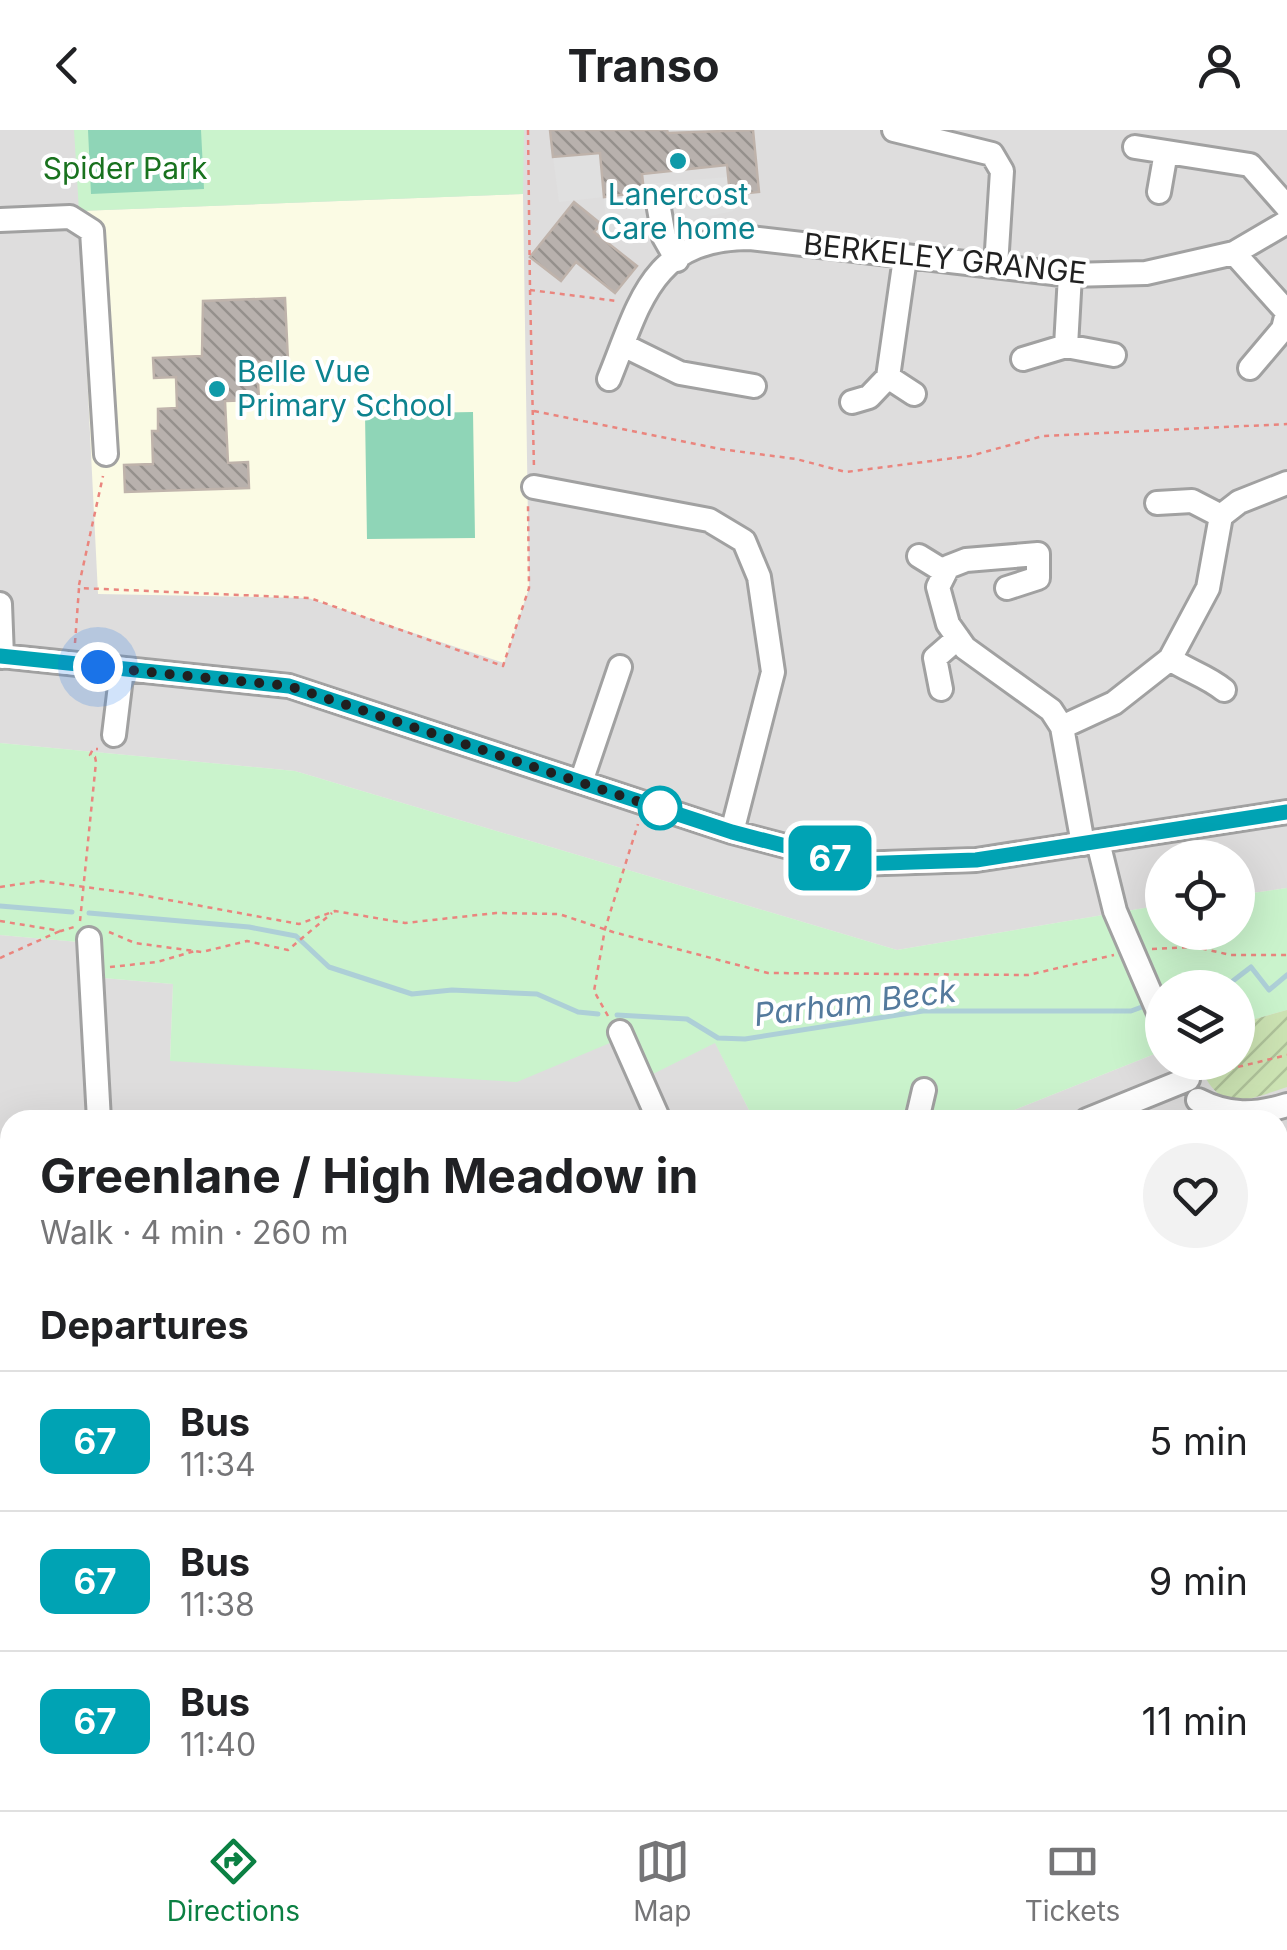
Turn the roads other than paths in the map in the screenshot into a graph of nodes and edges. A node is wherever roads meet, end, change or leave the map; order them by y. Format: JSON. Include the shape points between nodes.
{"nodes":[{"id":1,"x":894,"y":130,"type":"edge"},
{"id":2,"x":1135,"y":148,"type":"dead end"},
{"id":3,"x":1166,"y":152,"type":"junction"},
{"id":4,"x":1159,"y":192,"type":"dead end"},
{"id":5,"x":658,"y":203,"type":"dead end"},
{"id":6,"x":1287,"y":207,"type":"edge"},
{"id":7,"x":0,"y":220,"type":"edge"},
{"id":8,"x":1287,"y":222,"type":"edge"},
{"id":9,"x":1234,"y":253,"type":"junction"},
{"id":10,"x":905,"y":258,"type":"junction"},
{"id":11,"x":677,"y":260,"type":"junction"},
{"id":12,"x":996,"y":266,"type":"junction"},
{"id":13,"x":1070,"y":274,"type":"junction"},
{"id":14,"x":1287,"y":313,"type":"edge"},
{"id":15,"x":623,"y":346,"type":"junction"},
{"id":16,"x":1066,"y":346,"type":"junction"},
{"id":17,"x":1114,"y":355,"type":"dead end"},
{"id":18,"x":1024,"y":359,"type":"dead end"},
{"id":19,"x":1250,"y":368,"type":"dead end"},
{"id":20,"x":888,"y":378,"type":"junction"},
{"id":21,"x":609,"y":379,"type":"dead end"},
{"id":22,"x":914,"y":394,"type":"dead end"},
{"id":23,"x":852,"y":402,"type":"dead end"},
{"id":24,"x":726,"y":408,"type":"dead end"},
{"id":25,"x":106,"y":454,"type":"road end"},
{"id":26,"x":1287,"y":483,"type":"edge"},
{"id":27,"x":534,"y":487,"type":"road end"},
{"id":28,"x":1156,"y":504,"type":"dead end"},
{"id":29,"x":1221,"y":516,"type":"junction"},
{"id":30,"x":919,"y":556,"type":"dead end"},
{"id":31,"x":945,"y":572,"type":"junction"},
{"id":32,"x":1008,"y":588,"type":"dead end"},
{"id":33,"x":0,"y":604,"type":"edge"},
{"id":34,"x":958,"y":638,"type":"junction"},
{"id":35,"x":1,"y":656,"type":"edge"},
{"id":36,"x":1170,"y":659,"type":"junction"},
{"id":37,"x":620,"y":667,"type":"dead end"},
{"id":38,"x":122,"y":669,"type":"junction"},
{"id":39,"x":941,"y":689,"type":"dead end"},
{"id":40,"x":1224,"y":690,"type":"dead end"},
{"id":41,"x":1062,"y":726,"type":"junction"},
{"id":42,"x":106,"y":742,"type":"road end"},
{"id":43,"x":581,"y":782,"type":"junction"},
{"id":44,"x":1287,"y":812,"type":"edge"},
{"id":45,"x":732,"y":832,"type":"junction"},
{"id":46,"x":1090,"y":843,"type":"junction"},
{"id":47,"x":92,"y":933,"type":"road end"},
{"id":48,"x":1145,"y":981,"type":"edge"},
{"id":49,"x":620,"y":1032,"type":"road end"},
{"id":50,"x":924,"y":1090,"type":"dead end"},
{"id":51,"x":1194,"y":1090,"type":"edge"},
{"id":52,"x":98,"y":1110,"type":"edge"},
{"id":53,"x":655,"y":1110,"type":"edge"},
{"id":54,"x":919,"y":1110,"type":"edge"},
{"id":55,"x":1123,"y":1110,"type":"edge"},
{"id":56,"x":1221,"y":1110,"type":"edge"}],
"edges":[{"from":1,"to":12,"type":"street","via":[[992,154],[1002,171]]},
{"from":2,"to":3,"type":"street"},
{"from":3,"to":4,"type":"street"},
{"from":3,"to":6,"type":"street","via":[[1250,165]]},
{"from":5,"to":11,"type":"street"},
{"from":7,"to":25,"type":"street","via":[[70,217],[92,231]]},
{"from":8,"to":9,"type":"street","name":"BERKELEY GRANGE"},
{"from":9,"to":13,"type":"street","name":"BERKELEY GRANGE","via":[[1146,274]]},
{"from":9,"to":14,"type":"street"},
{"from":10,"to":11,"type":"street","name":"BERKELEY GRANGE","via":[[733,238],[702,244]]},
{"from":10,"to":12,"type":"street","name":"BERKELEY GRANGE"},
{"from":10,"to":20,"type":"street"},
{"from":11,"to":15,"type":"street","name":"BERKELEY GRANGE","via":[[649,283]]},
{"from":12,"to":13,"type":"street","name":"BERKELEY GRANGE"},
{"from":13,"to":16,"type":"street"},
{"from":14,"to":19,"type":"street","via":[[1283,329]]},
{"from":15,"to":21,"type":"street","name":"BERKELEY GRANGE"},
{"from":15,"to":24,"type":"street","via":[[680,373],[742,385]]},
{"from":16,"to":17,"type":"street"},
{"from":16,"to":18,"type":"street"},
{"from":20,"to":22,"type":"street"},
{"from":20,"to":23,"type":"street"},
{"from":26,"to":29,"type":"street"},
{"from":27,"to":45,"type":"street","via":[[708,520],[744,542],[759,577],[772,672]]},
{"from":28,"to":29,"type":"street","via":[[1192,501]]},
{"from":29,"to":36,"type":"street","via":[[1208,588]]},
{"from":30,"to":31,"type":"street"},
{"from":31,"to":32,"type":"street","via":[[966,560],[1038,554],[1038,578]]},
{"from":31,"to":34,"type":"street","via":[[938,586]]},
{"from":33,"to":35,"type":"street"},
{"from":34,"to":39,"type":"street","via":[[935,658]]},
{"from":34,"to":41,"type":"street"},
{"from":35,"to":38,"type":"street"},
{"from":36,"to":40,"type":"street"},
{"from":36,"to":41,"type":"street","via":[[1114,703]]},
{"from":37,"to":43,"type":"street"},
{"from":38,"to":42,"type":"street"},
{"from":38,"to":43,"type":"street","via":[[289,686]]},
{"from":41,"to":46,"type":"street"},
{"from":43,"to":45,"type":"street"},
{"from":44,"to":46,"type":"street"},
{"from":45,"to":46,"type":"street","via":[[854,864],[976,860]]},
{"from":46,"to":48,"type":"street"},
{"from":47,"to":52,"type":"street"},
{"from":49,"to":53,"type":"street"},
{"from":50,"to":54,"type":"street"},
{"from":51,"to":55,"type":"street"},
{"from":51,"to":56,"type":"street"}]}
